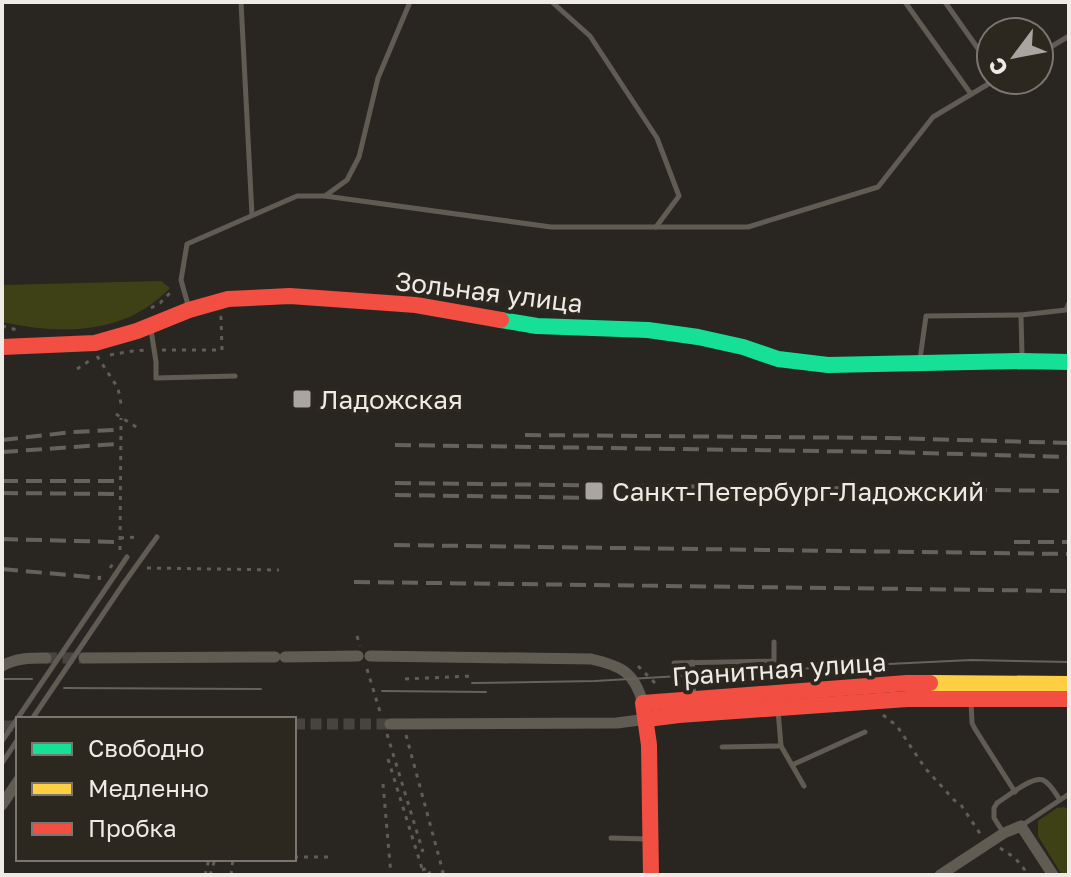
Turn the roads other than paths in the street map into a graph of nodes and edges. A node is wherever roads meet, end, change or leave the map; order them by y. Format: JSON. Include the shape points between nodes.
{"nodes":[{"id":1,"x":241,"y":2,"type":"edge"},
{"id":2,"x":410,"y":2,"type":"edge"},
{"id":3,"x":552,"y":2,"type":"edge"},
{"id":4,"x":905,"y":2,"type":"edge"},
{"id":5,"x":945,"y":2,"type":"edge"},
{"id":6,"x":975,"y":44,"type":"edge"},
{"id":7,"x":975,"y":92,"type":"edge"},
{"id":8,"x":971,"y":94,"type":"junction"},
{"id":9,"x":325,"y":196,"type":"junction"},
{"id":10,"x":252,"y":215,"type":"junction"},
{"id":11,"x":656,"y":227,"type":"junction"},
{"id":12,"x":1069,"y":303,"type":"edge"},
{"id":13,"x":189,"y":310,"type":"junction"},
{"id":14,"x":1021,"y":315,"type":"junction"},
{"id":15,"x":148,"y":318,"type":"junction"},
{"id":16,"x":2,"y":347,"type":"edge"},
{"id":17,"x":1022,"y":361,"type":"junction"},
{"id":18,"x":1069,"y":362,"type":"edge"},
{"id":19,"x":920,"y":363,"type":"junction"},
{"id":20,"x":235,"y":376,"type":"dead end"},
{"id":21,"x":157,"y":537,"type":"dead end"},
{"id":22,"x":127,"y":557,"type":"dead end"},
{"id":23,"x":774,"y":642,"type":"dead end"},
{"id":24,"x":46,"y":658,"type":"tunnel mouth"},
{"id":25,"x":84,"y":658,"type":"tunnel mouth"},
{"id":26,"x":692,"y":662,"type":"junction"},
{"id":27,"x":674,"y":663,"type":"dead end"},
{"id":28,"x":2,"y":666,"type":"edge"},
{"id":29,"x":1069,"y":684,"type":"edge"},
{"id":30,"x":971,"y":698,"type":"junction"},
{"id":31,"x":694,"y":699,"type":"junction"},
{"id":32,"x":1069,"y":699,"type":"edge"},
{"id":33,"x":778,"y":708,"type":"junction"},
{"id":34,"x":645,"y":711,"type":"junction"},
{"id":35,"x":18,"y":717,"type":"edge"},
{"id":36,"x":33,"y":717,"type":"edge"},
{"id":37,"x":16,"y":720,"type":"edge"},
{"id":38,"x":386,"y":723,"type":"tunnel mouth"},
{"id":39,"x":865,"y":732,"type":"dead end"},
{"id":40,"x":2,"y":741,"type":"edge"},
{"id":41,"x":16,"y":742,"type":"edge"},
{"id":42,"x":781,"y":746,"type":"junction"},
{"id":43,"x":722,"y":747,"type":"dead end"},
{"id":44,"x":2,"y":763,"type":"edge"},
{"id":45,"x":792,"y":765,"type":"junction"},
{"id":46,"x":16,"y":784,"type":"edge"},
{"id":47,"x":804,"y":786,"type":"dead end"},
{"id":48,"x":1015,"y":792,"type":"junction"},
{"id":49,"x":1069,"y":794,"type":"edge"},
{"id":50,"x":1060,"y":800,"type":"junction"},
{"id":51,"x":2,"y":805,"type":"edge"},
{"id":52,"x":1021,"y":826,"type":"junction"},
{"id":53,"x":1004,"y":833,"type":"junction"},
{"id":54,"x":611,"y":838,"type":"dead end"},
{"id":55,"x":651,"y":839,"type":"junction"},
{"id":56,"x":651,"y":875,"type":"edge"},
{"id":57,"x":940,"y":875,"type":"edge"},
{"id":58,"x":1053,"y":875,"type":"edge"}],
"edges":[{"from":1,"to":10,"type":"lane"},
{"from":2,"to":9,"type":"lane","via":[[378,78],[359,157],[347,180]]},
{"from":3,"to":11,"type":"lane","via":[[590,36],[657,138],[679,196]]},
{"from":4,"to":8,"type":"lane"},
{"from":5,"to":6,"type":"lane"},
{"from":7,"to":8,"type":"lane"},
{"from":8,"to":11,"type":"lane","via":[[933,117],[878,187],[748,227]]},
{"from":9,"to":10,"type":"lane","via":[[297,196]]},
{"from":9,"to":11,"type":"lane","via":[[551,227]]},
{"from":10,"to":13,"type":"lane","via":[[187,244],[181,280]]},
{"from":12,"to":14,"type":"lane","via":[[1066,310]]},
{"from":13,"to":15,"type":"street","name":"Зольная улица"},
{"from":13,"to":19,"type":"street","name":"Зольная улица","via":[[228,299],[290,296],[416,305],[537,326],[698,337],[778,359],[828,365]]},
{"from":14,"to":17,"type":"lane"},
{"from":14,"to":19,"type":"lane","via":[[926,316]]},
{"from":15,"to":16,"type":"street","name":"Зольная улица","via":[[95,343]]},
{"from":15,"to":20,"type":"lane","via":[[156,378]]},
{"from":17,"to":18,"type":"street","name":"Зольная улица"},
{"from":17,"to":19,"type":"street","name":"Зольная улица"},
{"from":21,"to":36,"type":"lane","bridge":true},
{"from":22,"to":35,"type":"lane","bridge":true},
{"from":23,"to":26,"type":"lane","via":[[774,661]]},
{"from":24,"to":28,"type":"street","via":[[23,658]]},
{"from":25,"to":34,"type":"street","name":"Гранитная улица","via":[[591,659],[627,672],[639,687]]},
{"from":26,"to":27,"type":"lane"},
{"from":26,"to":31,"type":"lane"},
{"from":29,"to":31,"type":"street","name":"Гранитная улица","via":[[907,683]]},
{"from":30,"to":32,"type":"street","name":"Гранитная улица"},
{"from":30,"to":33,"type":"street","name":"Гранитная улица"},
{"from":30,"to":48,"type":"lane","via":[[972,723]]},
{"from":31,"to":34,"type":"street","name":"Гранитная улица"},
{"from":33,"to":34,"type":"street","name":"Гранитная улица"},
{"from":33,"to":42,"type":"lane"},
{"from":34,"to":38,"type":"street","name":"Гранитная улица","via":[[617,723]]},
{"from":34,"to":55,"type":"street"},
{"from":37,"to":40,"type":"lane","bridge":true},
{"from":39,"to":45,"type":"lane"},
{"from":41,"to":44,"type":"lane"},
{"from":42,"to":43,"type":"lane"},
{"from":42,"to":45,"type":"lane"},
{"from":45,"to":47,"type":"lane"},
{"from":46,"to":51,"type":"street"},
{"from":48,"to":50,"type":"lane","via":[[1037,779]]},
{"from":48,"to":53,"type":"lane","via":[[994,808]]},
{"from":49,"to":50,"type":"lane"},
{"from":50,"to":52,"type":"lane"},
{"from":52,"to":53,"type":"street"},
{"from":52,"to":58,"type":"street"},
{"from":53,"to":57,"type":"street"},
{"from":54,"to":55,"type":"lane"},
{"from":55,"to":56,"type":"street"}]}
